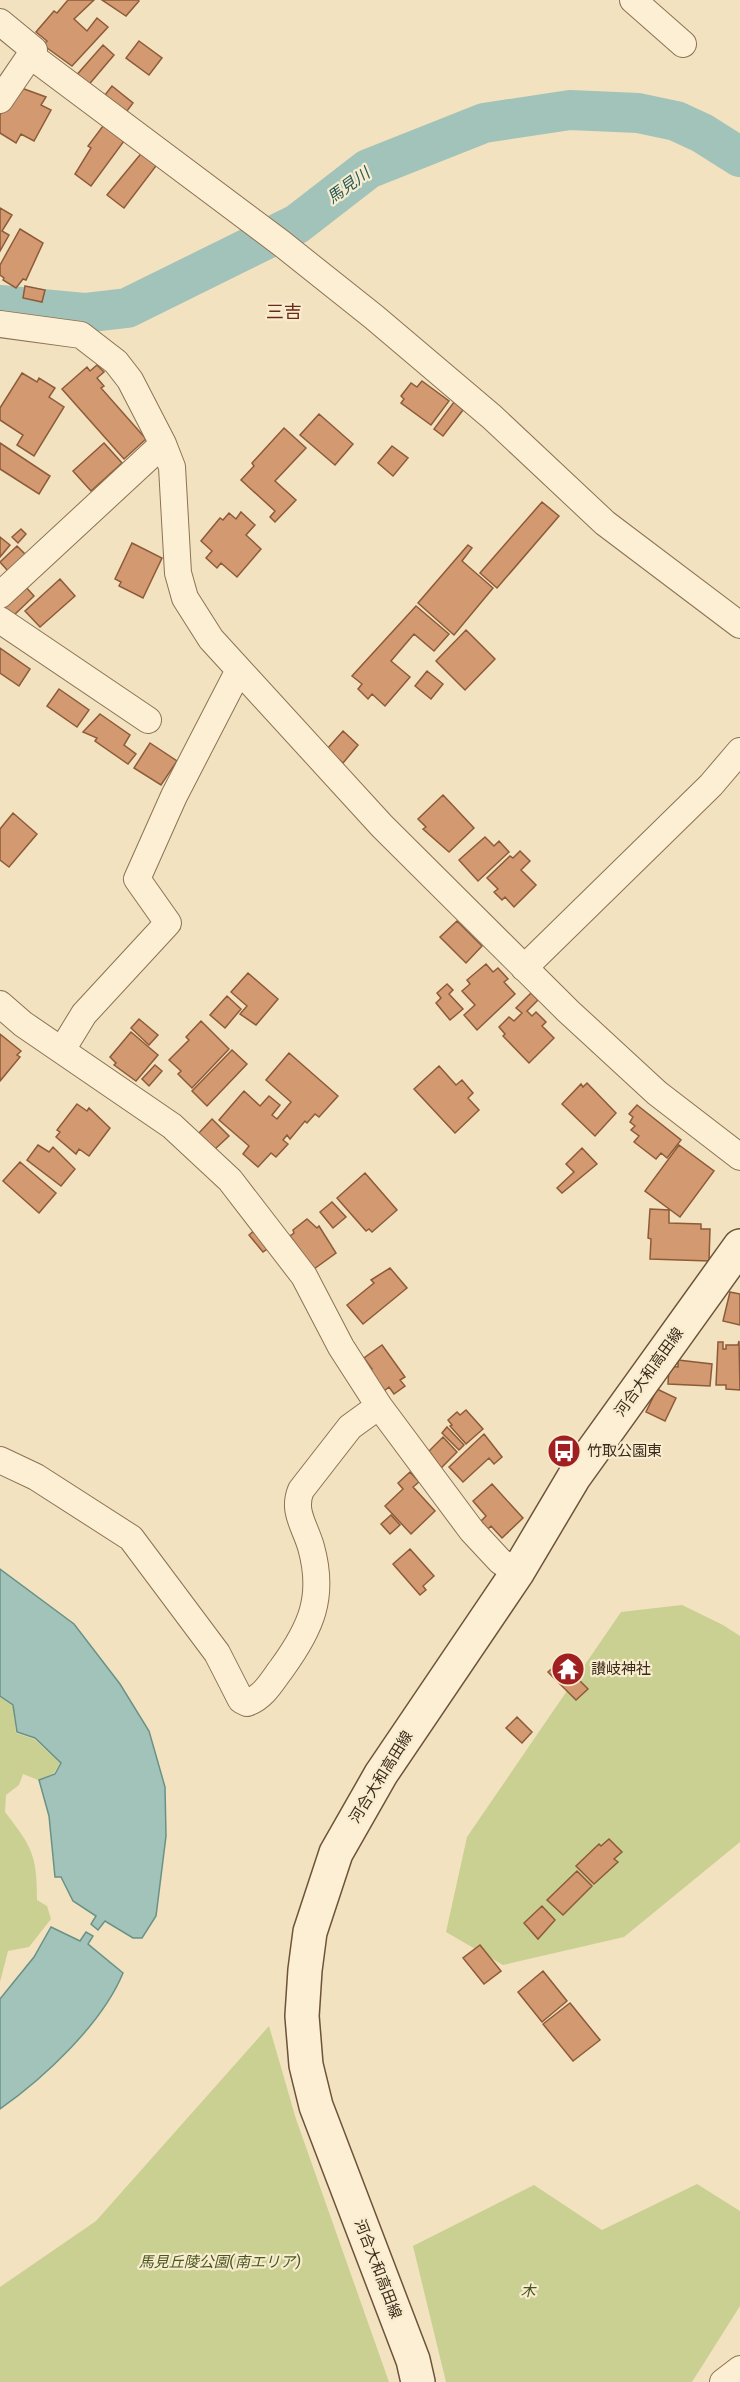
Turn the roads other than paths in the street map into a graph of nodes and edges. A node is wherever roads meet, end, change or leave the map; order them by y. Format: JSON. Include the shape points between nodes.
{"nodes":[{"id":1,"x":633,"y":0,"type":"edge"},
{"id":2,"x":0,"y":22,"type":"edge"},
{"id":3,"x":683,"y":44,"type":"dead end"},
{"id":4,"x":30,"y":55,"type":"junction"},
{"id":5,"x":0,"y":100,"type":"edge"},
{"id":6,"x":0,"y":324,"type":"edge"},
{"id":7,"x":163,"y":444,"type":"junction"},
{"id":8,"x":0,"y":595,"type":"edge"},
{"id":9,"x":0,"y":620,"type":"edge"},
{"id":10,"x":740,"y":625,"type":"edge"},
{"id":11,"x":239,"y":670,"type":"junction"},
{"id":12,"x":148,"y":720,"type":"dead end"},
{"id":13,"x":740,"y":751,"type":"edge"},
{"id":14,"x":524,"y":968,"type":"junction"},
{"id":15,"x":0,"y":1004,"type":"edge"},
{"id":16,"x":62,"y":1050,"type":"junction"},
{"id":17,"x":740,"y":1157,"type":"edge"},
{"id":18,"x":740,"y":1246,"type":"edge"},
{"id":19,"x":379,"y":1406,"type":"junction"},
{"id":20,"x":0,"y":1460,"type":"edge"},
{"id":21,"x":517,"y":1573,"type":"junction"},
{"id":22,"x":740,"y":2369,"type":"edge"},
{"id":23,"x":418,"y":2382,"type":"edge"},
{"id":24,"x":723,"y":2382,"type":"edge"}],
"edges":[{"from":1,"to":3,"type":"street"},
{"from":2,"to":4,"type":"street","via":[[34,50]]},
{"from":4,"to":5,"type":"street"},
{"from":4,"to":10,"type":"street","via":[[374,317],[492,417],[605,523]]},
{"from":6,"to":7,"type":"street","via":[[73,334],[99,347],[130,380]]},
{"from":7,"to":8,"type":"street"},
{"from":7,"to":11,"type":"street","via":[[172,467],[178,573],[185,598],[210,639]]},
{"from":9,"to":12,"type":"street"},
{"from":11,"to":14,"type":"street","via":[[382,826]]},
{"from":11,"to":16,"type":"street","via":[[174,796],[137,879],[168,923],[84,1014]]},
{"from":13,"to":14,"type":"street","via":[[711,785]]},
{"from":14,"to":17,"type":"street","via":[[649,1086]]},
{"from":15,"to":16,"type":"street"},
{"from":16,"to":19,"type":"street","via":[[172,1126],[230,1180],[304,1276],[341,1347]]},
{"from":18,"to":21,"type":"main road","name":"河合大和高田線","via":[[574,1477]]},
{"from":19,"to":20,"type":"street","via":[[350,1427],[301,1490],[298,1513],[315,1562],[312,1619],[305,1636],[262,1696],[247,1703],[241,1700],[217,1653],[131,1538],[36,1477]]},
{"from":19,"to":21,"type":"street","via":[[472,1531]]},
{"from":21,"to":23,"type":"main road","name":"河合大和高田線","via":[[356,1815],[336,1853],[310,1932],[302,2016],[306,2065],[316,2106]]},
{"from":22,"to":24,"type":"street"}]}
